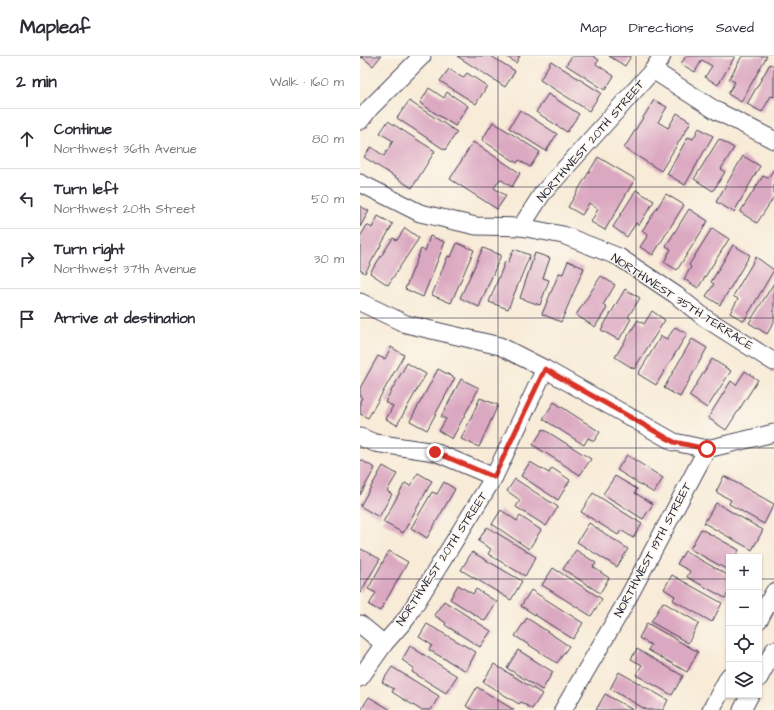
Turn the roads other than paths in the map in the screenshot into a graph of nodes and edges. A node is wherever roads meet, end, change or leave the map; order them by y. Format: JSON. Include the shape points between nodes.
{"nodes":[{"id":1,"x":422,"y":56,"type":"edge"},
{"id":2,"x":658,"y":63,"type":"edge"},
{"id":3,"x":360,"y":121,"type":"edge"},
{"id":4,"x":774,"y":140,"type":"edge"},
{"id":5,"x":360,"y":183,"type":"edge"},
{"id":6,"x":521,"y":227,"type":"junction"},
{"id":7,"x":360,"y":302,"type":"edge"},
{"id":8,"x":774,"y":362,"type":"edge"},
{"id":9,"x":545,"y":369,"type":"junction"},
{"id":10,"x":774,"y":433,"type":"edge"},
{"id":11,"x":360,"y":437,"type":"edge"},
{"id":12,"x":707,"y":449,"type":"junction"},
{"id":13,"x":494,"y":477,"type":"junction"},
{"id":14,"x":774,"y":592,"type":"edge"},
{"id":15,"x":762,"y":614,"type":"edge"},
{"id":16,"x":360,"y":624,"type":"edge"},
{"id":17,"x":384,"y":644,"type":"junction"},
{"id":18,"x":774,"y":650,"type":"edge"},
{"id":19,"x":762,"y":672,"type":"edge"},
{"id":20,"x":360,"y":678,"type":"edge"},
{"id":21,"x":726,"y":682,"type":"edge"},
{"id":22,"x":748,"y":698,"type":"edge"},
{"id":23,"x":563,"y":710,"type":"edge"},
{"id":24,"x":711,"y":710,"type":"edge"},
{"id":25,"x":742,"y":710,"type":"edge"}],
"edges":[{"from":1,"to":3,"type":"street"},
{"from":2,"to":4,"type":"street","via":[[715,110]]},
{"from":2,"to":6,"type":"street","name":"NORTHWEST 20TH STREET","via":[[542,194]]},
{"from":5,"to":6,"type":"street","name":"NORTHWEST 35TH TERRACE","via":[[420,213],[476,226]]},
{"from":6,"to":8,"type":"street","name":"NORTHWEST 35TH TERRACE","via":[[563,235],[619,257],[705,318]]},
{"from":7,"to":9,"type":"street","via":[[406,324],[500,346]]},
{"from":9,"to":12,"type":"street","via":[[674,442]]},
{"from":9,"to":13,"type":"street","name":"NORTHWEST 20TH STREET"},
{"from":10,"to":12,"type":"street"},
{"from":11,"to":13,"type":"street","via":[[375,443],[435,452]]},
{"from":12,"to":23,"type":"street","name":"NORTHWEST 19TH STREET","via":[[622,609]]},
{"from":13,"to":17,"type":"street","name":"NORTHWEST 20TH STREET","via":[[406,619]]},
{"from":14,"to":15,"type":"street"},
{"from":16,"to":17,"type":"street"},
{"from":17,"to":20,"type":"street","name":"NORTHWEST 20TH STREET"},
{"from":18,"to":19,"type":"street"},
{"from":21,"to":24,"type":"street"},
{"from":22,"to":25,"type":"street"}]}
